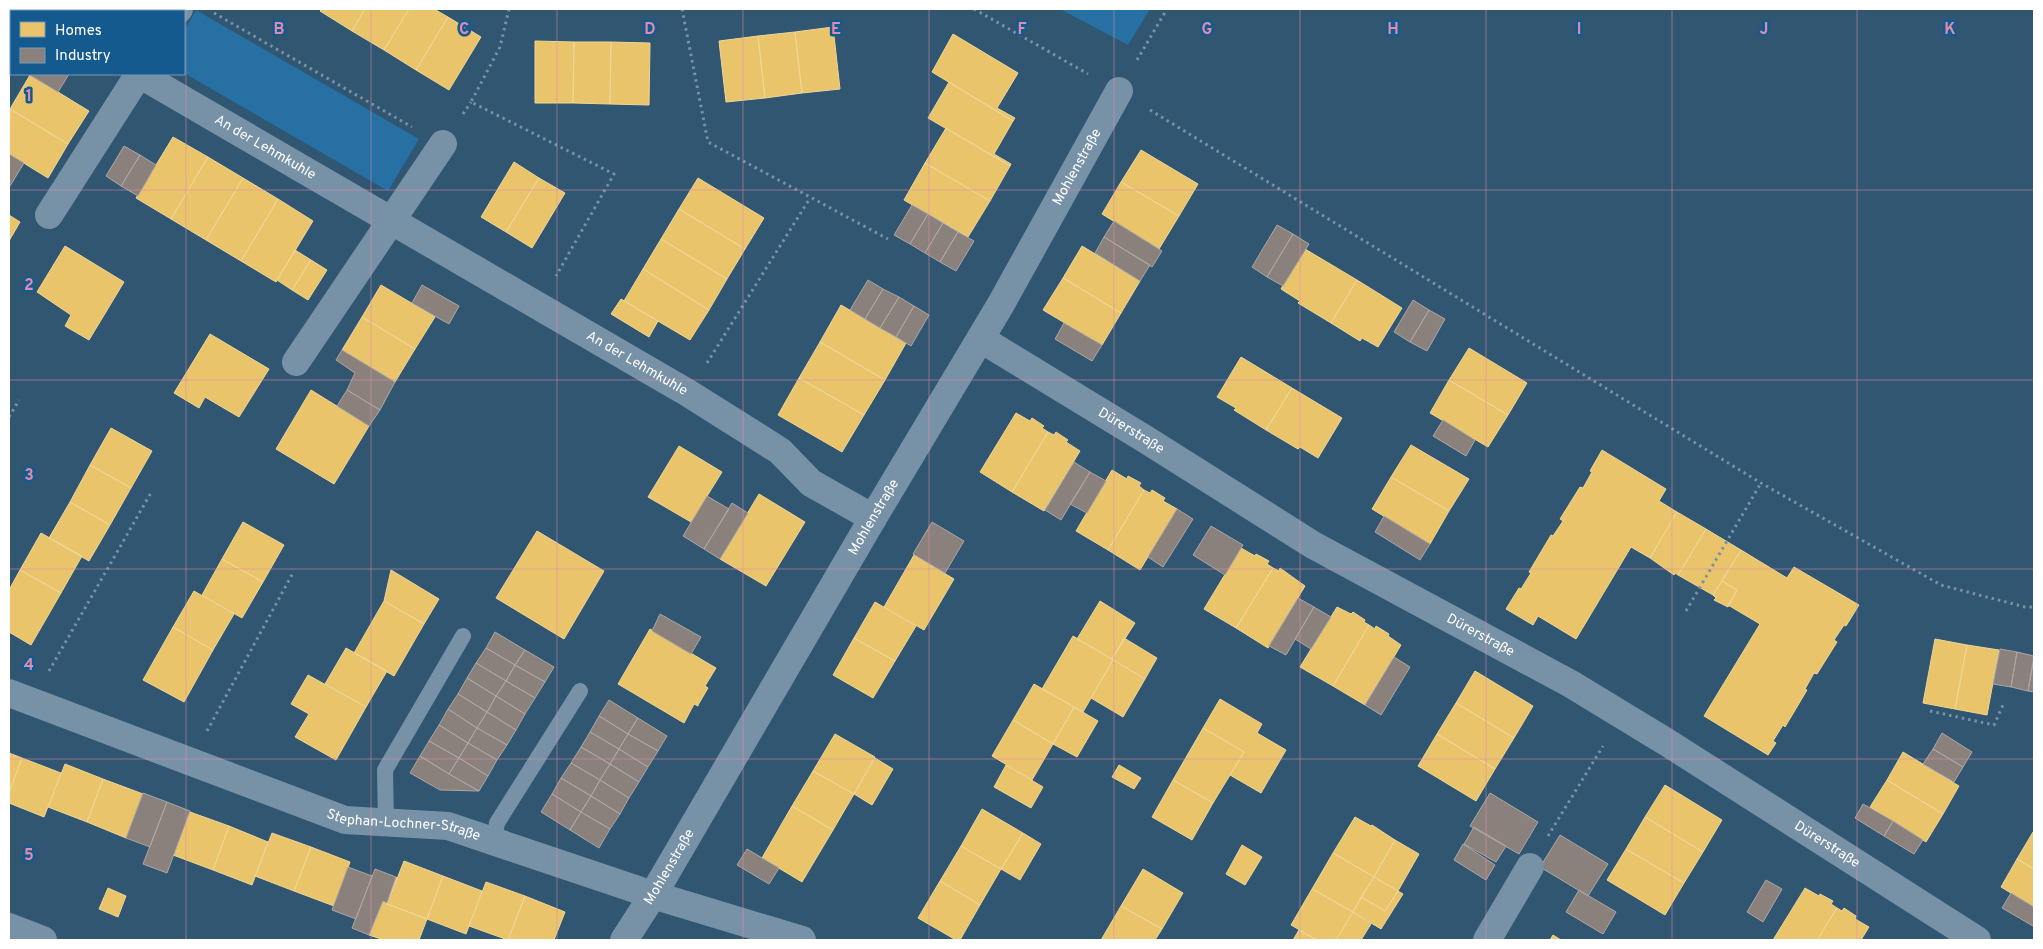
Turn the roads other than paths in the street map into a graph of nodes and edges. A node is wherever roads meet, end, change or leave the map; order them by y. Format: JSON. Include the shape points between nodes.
{"nodes":[{"id":1,"x":138,"y":75,"type":"edge"},
{"id":2,"x":141,"y":75,"type":"edge"},
{"id":3,"x":1119,"y":91,"type":"road end"},
{"id":4,"x":443,"y":144,"type":"road end"},
{"id":5,"x":49,"y":215,"type":"dead end"},
{"id":6,"x":393,"y":220,"type":"junction"},
{"id":7,"x":981,"y":339,"type":"junction"},
{"id":8,"x":296,"y":362,"type":"dead end"},
{"id":9,"x":873,"y":518,"type":"junction"},
{"id":10,"x":463,"y":636,"type":"dead end"},
{"id":11,"x":580,"y":691,"type":"dead end"},
{"id":12,"x":20,"y":697,"type":"edge"},
{"id":13,"x":386,"y":823,"type":"junction"},
{"id":14,"x":492,"y":842,"type":"junction"},
{"id":15,"x":1530,"y":867,"type":"road end"},
{"id":16,"x":653,"y":895,"type":"junction"},
{"id":17,"x":9,"y":928,"type":"edge"},
{"id":18,"x":43,"y":940,"type":"edge"},
{"id":19,"x":624,"y":940,"type":"edge"},
{"id":20,"x":802,"y":940,"type":"edge"},
{"id":21,"x":1487,"y":940,"type":"edge"},
{"id":22,"x":1977,"y":940,"type":"edge"}],
"edges":[{"from":1,"to":5,"type":"street","name":"An der Lehmkuhle"},
{"from":2,"to":6,"type":"street","name":"An der Lehmkuhle"},
{"from":3,"to":7,"type":"street","name":"Mohlenstraße"},
{"from":4,"to":6,"type":"street"},
{"from":6,"to":8,"type":"street"},
{"from":6,"to":9,"type":"street","name":"An der Lehmkuhle","via":[[688,393],[780,452],[811,483]]},
{"from":7,"to":9,"type":"street","name":"Mohlenstraße"},
{"from":7,"to":22,"type":"street","name":"Dürerstraße","via":[[1313,545],[1571,684]]},
{"from":9,"to":16,"type":"street","name":"Mohlenstraße"},
{"from":10,"to":13,"type":"lane","via":[[385,770]]},
{"from":11,"to":14,"type":"lane","via":[[496,823]]},
{"from":12,"to":13,"type":"street","name":"Stephan-Lochner-Straße","via":[[345,820]]},
{"from":13,"to":14,"type":"street","name":"Stephan-Lochner-Straße","via":[[448,826]]},
{"from":14,"to":16,"type":"street","name":"Stephan-Lochner-Straße"},
{"from":15,"to":21,"type":"street"},
{"from":16,"to":19,"type":"street","name":"Mohlenstraße"},
{"from":16,"to":20,"type":"street","name":"Stephan-Lochner-Straße"},
{"from":17,"to":18,"type":"street"}]}
